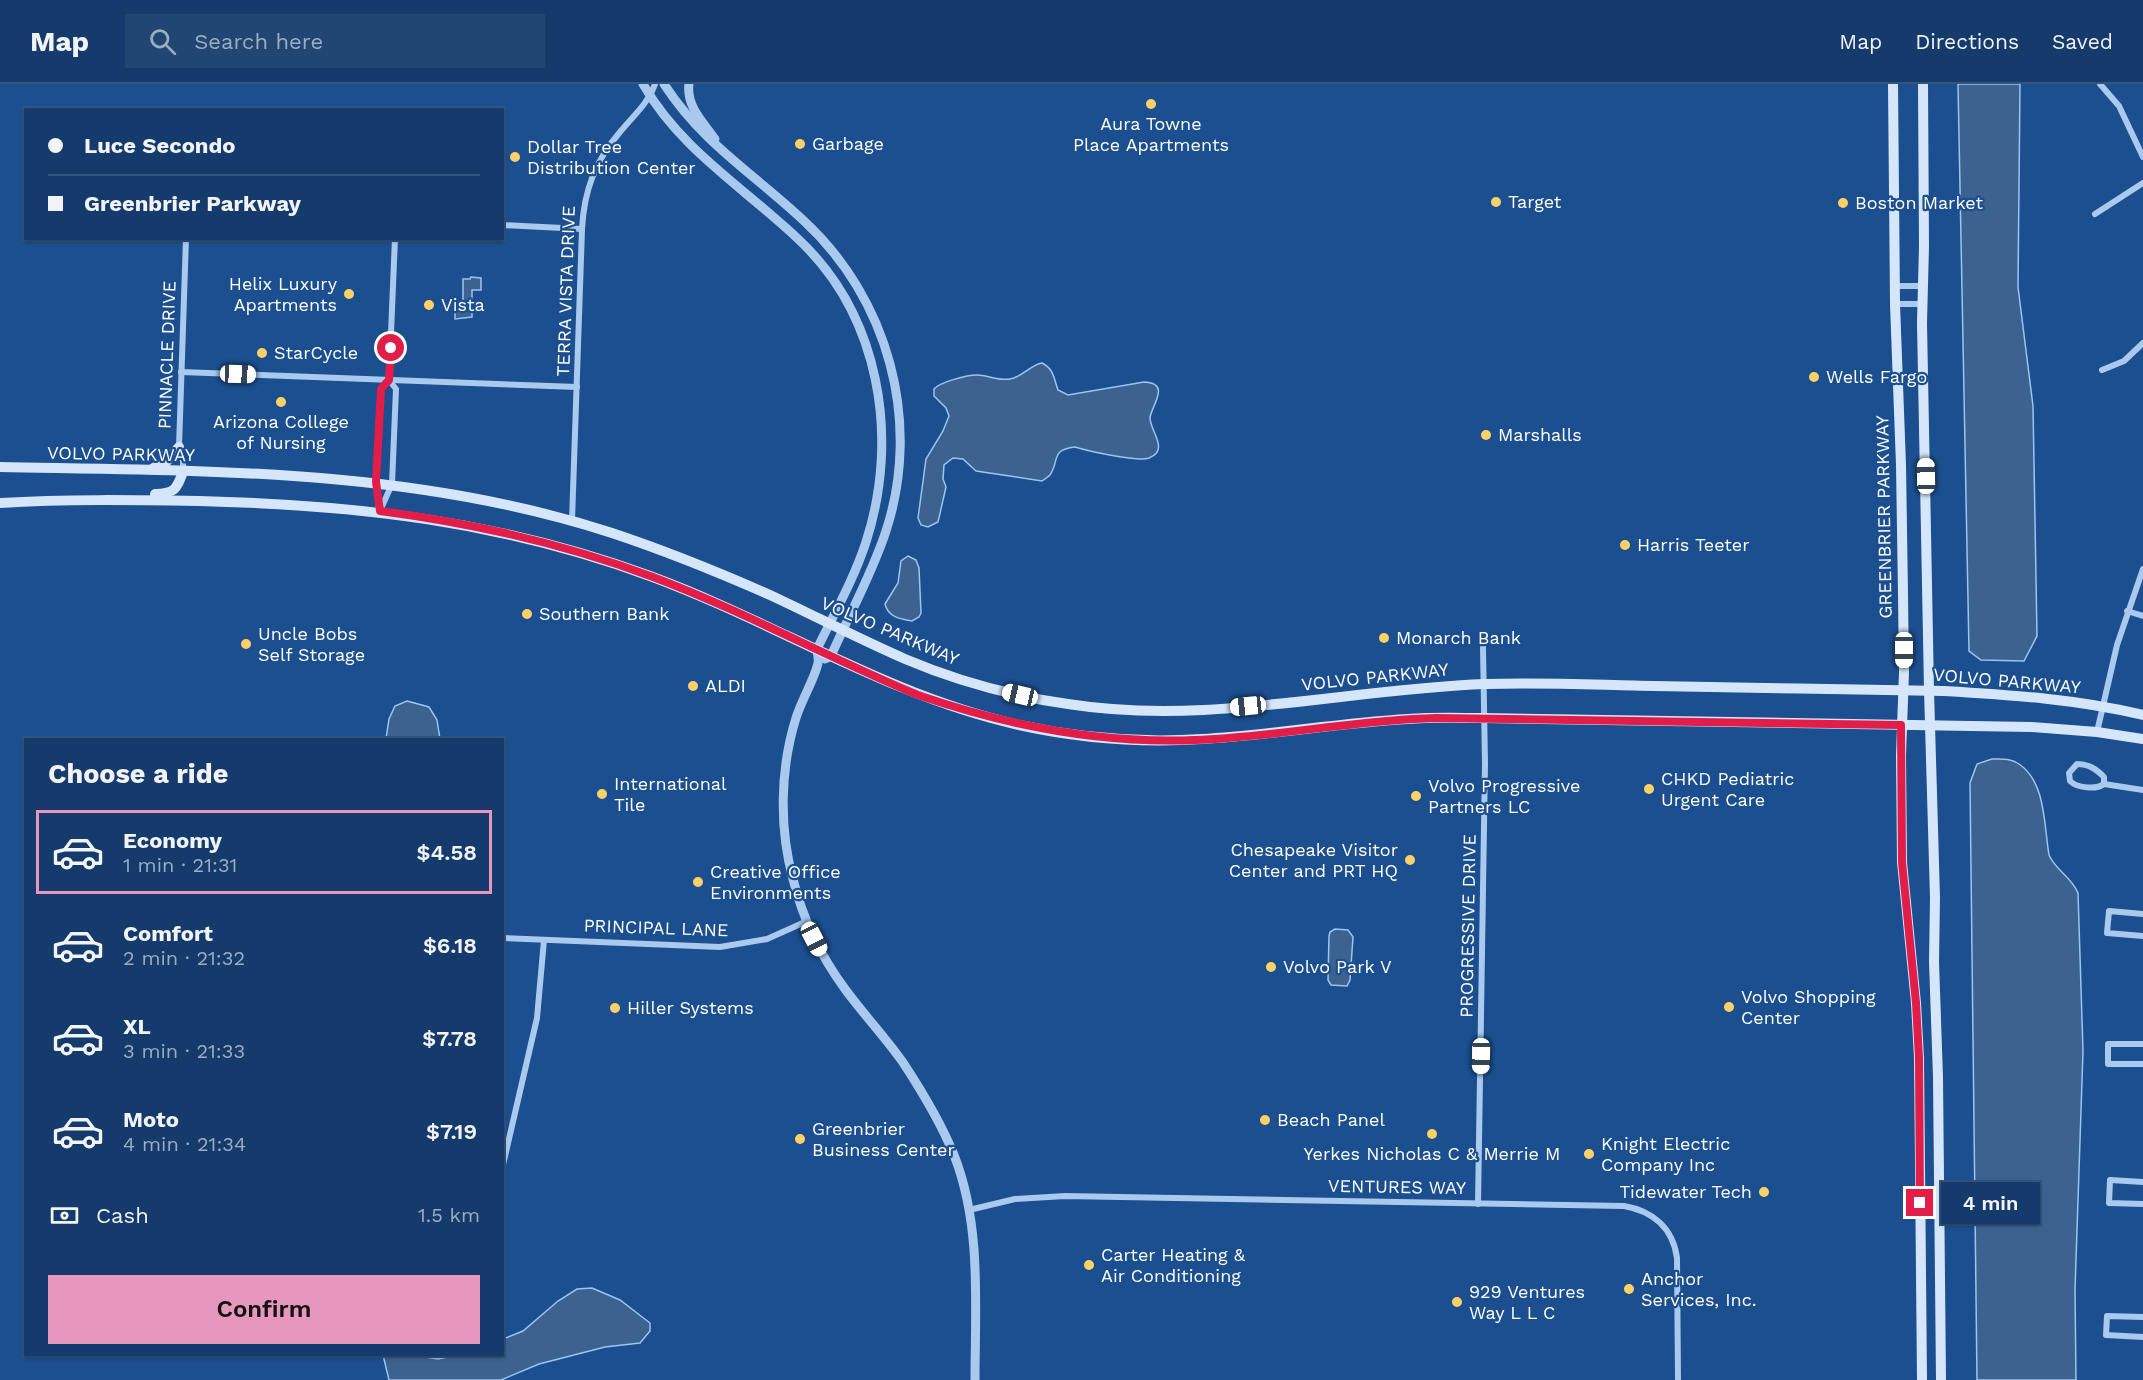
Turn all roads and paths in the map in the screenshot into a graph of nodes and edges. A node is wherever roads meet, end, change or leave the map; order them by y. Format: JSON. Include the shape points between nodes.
{"nodes":[{"id":1,"x":643,"y":84,"type":"edge"},
{"id":2,"x":655,"y":84,"type":"edge"},
{"id":3,"x":664,"y":84,"type":"edge"},
{"id":4,"x":689,"y":84,"type":"edge"},
{"id":5,"x":1893,"y":84,"type":"edge"},
{"id":6,"x":1923,"y":84,"type":"edge"},
{"id":7,"x":2100,"y":84,"type":"edge"},
{"id":8,"x":651,"y":97,"type":"junction"},
{"id":9,"x":723,"y":152,"type":"junction"},
{"id":10,"x":2143,"y":157,"type":"edge"},
{"id":11,"x":2143,"y":183,"type":"edge"},
{"id":12,"x":2095,"y":214,"type":"dead end"},
{"id":13,"x":504,"y":225,"type":"edge"},
{"id":14,"x":582,"y":229,"type":"junction"},
{"id":15,"x":186,"y":240,"type":"edge"},
{"id":16,"x":395,"y":240,"type":"edge"},
{"id":17,"x":1895,"y":286,"type":"junction"},
{"id":18,"x":1923,"y":286,"type":"junction"},
{"id":19,"x":1895,"y":304,"type":"junction"},
{"id":20,"x":1922,"y":304,"type":"junction"},
{"id":21,"x":2143,"y":343,"type":"edge"},
{"id":22,"x":2102,"y":370,"type":"dead end"},
{"id":23,"x":181,"y":372,"type":"junction"},
{"id":24,"x":389,"y":380,"type":"junction"},
{"id":25,"x":577,"y":387,"type":"junction"},
{"id":26,"x":179,"y":447,"type":"junction"},
{"id":27,"x":0,"y":467,"type":"edge"},
{"id":28,"x":145,"y":471,"type":"junction"},
{"id":29,"x":183,"y":472,"type":"junction"},
{"id":30,"x":376,"y":482,"type":"junction"},
{"id":31,"x":392,"y":484,"type":"junction"},
{"id":32,"x":42,"y":501,"type":"junction"},
{"id":33,"x":0,"y":503,"type":"edge"},
{"id":34,"x":380,"y":511,"type":"junction"},
{"id":35,"x":572,"y":521,"type":"junction"},
{"id":36,"x":2143,"y":568,"type":"edge"},
{"id":37,"x":2127,"y":611,"type":"junction"},
{"id":38,"x":2143,"y":616,"type":"edge"},
{"id":39,"x":830,"y":623,"type":"junction"},
{"id":40,"x":843,"y":629,"type":"junction"},
{"id":41,"x":1483,"y":647,"type":"dead end"},
{"id":42,"x":817,"y":649,"type":"junction"},
{"id":43,"x":831,"y":656,"type":"junction"},
{"id":44,"x":818,"y":663,"type":"junction"},
{"id":45,"x":1484,"y":684,"type":"junction"},
{"id":46,"x":1903,"y":690,"type":"junction"},
{"id":47,"x":1929,"y":690,"type":"junction"},
{"id":48,"x":2103,"y":706,"type":"junction"},
{"id":49,"x":2143,"y":715,"type":"edge"},
{"id":50,"x":1484,"y":718,"type":"junction"},
{"id":51,"x":1901,"y":725,"type":"junction"},
{"id":52,"x":1930,"y":725,"type":"junction"},
{"id":53,"x":2097,"y":732,"type":"junction"},
{"id":54,"x":2143,"y":740,"type":"edge"},
{"id":55,"x":2104,"y":784,"type":"junction"},
{"id":56,"x":2143,"y":790,"type":"edge"},
{"id":57,"x":2143,"y":914,"type":"edge"},
{"id":58,"x":805,"y":922,"type":"junction"},
{"id":59,"x":2143,"y":936,"type":"edge"},
{"id":60,"x":504,"y":938,"type":"edge"},
{"id":61,"x":544,"y":940,"type":"junction"},
{"id":62,"x":2143,"y":1044,"type":"edge"},
{"id":63,"x":2143,"y":1064,"type":"edge"},
{"id":64,"x":504,"y":1160,"type":"edge"},
{"id":65,"x":2143,"y":1182,"type":"edge"},
{"id":66,"x":1478,"y":1204,"type":"junction"},
{"id":67,"x":2143,"y":1204,"type":"edge"},
{"id":68,"x":969,"y":1210,"type":"junction"},
{"id":69,"x":2143,"y":1317,"type":"edge"},
{"id":70,"x":2143,"y":1337,"type":"edge"},
{"id":71,"x":975,"y":1380,"type":"edge"},
{"id":72,"x":1678,"y":1380,"type":"edge"},
{"id":73,"x":1922,"y":1380,"type":"edge"},
{"id":74,"x":1941,"y":1380,"type":"edge"}],
"edges":[{"from":1,"to":8,"type":"street"},
{"from":2,"to":8,"type":"street","name":"TERRA VISTA DRIVE"},
{"from":3,"to":9,"type":"street","via":[[695,126]]},
{"from":4,"to":9,"type":"street","via":[[692,107]]},
{"from":5,"to":17,"type":"main road","name":"GREENBRIER PARKWAY"},
{"from":6,"to":18,"type":"main road"},
{"from":7,"to":10,"type":"street","via":[[2119,106]]},
{"from":8,"to":14,"type":"street","name":"TERRA VISTA DRIVE","via":[[603,156],[586,191]]},
{"from":8,"to":39,"type":"street","via":[[690,147],[810,250],[842,292],[866,344],[881,407],[880,479],[866,541]]},
{"from":9,"to":40,"type":"street","via":[[803,219],[839,258],[876,322],[892,371],[901,442],[895,495],[880,547]]},
{"from":11,"to":12,"type":"street"},
{"from":13,"to":14,"type":"street"},
{"from":14,"to":25,"type":"street","name":"TERRA VISTA DRIVE"},
{"from":15,"to":23,"type":"street","name":"PINNACLE DRIVE"},
{"from":16,"to":24,"type":"street"},
{"from":17,"to":18,"type":"street"},
{"from":17,"to":19,"type":"main road","name":"GREENBRIER PARKWAY"},
{"from":18,"to":20,"type":"main road"},
{"from":19,"to":20,"type":"street"},
{"from":19,"to":46,"type":"main road","name":"GREENBRIER PARKWAY"},
{"from":20,"to":47,"type":"main road"},
{"from":21,"to":22,"type":"street","via":[[2124,361]]},
{"from":23,"to":24,"type":"street"},
{"from":23,"to":26,"type":"street","name":"PINNACLE DRIVE"},
{"from":24,"to":25,"type":"street"},
{"from":24,"to":30,"type":"street","via":[[381,389]]},
{"from":24,"to":31,"type":"street","via":[[396,389]]},
{"from":25,"to":35,"type":"street","name":"TERRA VISTA DRIVE"},
{"from":26,"to":28,"type":"main road","via":[[167,461]]},
{"from":26,"to":29,"type":"street","name":"PINNACLE DRIVE"},
{"from":27,"to":28,"type":"main road","name":"VOLVO PARKWAY"},
{"from":28,"to":29,"type":"main road","name":"VOLVO PARKWAY"},
{"from":29,"to":30,"type":"main road","name":"VOLVO PARKWAY"},
{"from":29,"to":32,"type":"main road","via":[[176,489],[167,493],[61,494]]},
{"from":30,"to":31,"type":"main road","name":"VOLVO PARKWAY"},
{"from":30,"to":34,"type":"street"},
{"from":31,"to":34,"type":"street"},
{"from":31,"to":35,"type":"main road","name":"VOLVO PARKWAY","via":[[469,496]]},
{"from":32,"to":33,"type":"main road"},
{"from":32,"to":34,"type":"main road","via":[[255,502]]},
{"from":34,"to":42,"type":"main road","via":[[488,530],[598,558],[696,594]]},
{"from":35,"to":39,"type":"main road","name":"VOLVO PARKWAY","via":[[700,565]]},
{"from":36,"to":37,"type":"street"},
{"from":37,"to":38,"type":"street"},
{"from":37,"to":48,"type":"street"},
{"from":39,"to":40,"type":"main road","name":"VOLVO PARKWAY"},
{"from":39,"to":42,"type":"street"},
{"from":40,"to":43,"type":"street"},
{"from":40,"to":45,"type":"main road","name":"VOLVO PARKWAY","via":[[969,682],[1037,699],[1107,709],[1212,710]]},
{"from":41,"to":45,"type":"street","name":"PROGRESSIVE DRIVE"},
{"from":42,"to":43,"type":"main road"},
{"from":42,"to":44,"type":"street"},
{"from":43,"to":44,"type":"street"},
{"from":43,"to":50,"type":"main road","via":[[951,706],[1020,725],[1090,736],[1197,740],[1408,718]]},
{"from":44,"to":58,"type":"street","via":[[795,721],[784,791],[786,841]]},
{"from":45,"to":46,"type":"main road","name":"VOLVO PARKWAY"},
{"from":45,"to":50,"type":"street","name":"PROGRESSIVE DRIVE"},
{"from":46,"to":47,"type":"main road","name":"VOLVO PARKWAY"},
{"from":46,"to":51,"type":"main road","name":"GREENBRIER PARKWAY"},
{"from":47,"to":48,"type":"main road","name":"VOLVO PARKWAY","via":[[2012,694]]},
{"from":47,"to":52,"type":"main road"},
{"from":48,"to":49,"type":"main road","name":"VOLVO PARKWAY"},
{"from":48,"to":53,"type":"street"},
{"from":50,"to":51,"type":"main road"},
{"from":50,"to":66,"type":"street","name":"PROGRESSIVE DRIVE"},
{"from":51,"to":52,"type":"main road"},
{"from":51,"to":73,"type":"main road","name":"GREENBRIER PARKWAY","via":[[1902,862],[1919,1058]]},
{"from":52,"to":53,"type":"main road"},
{"from":52,"to":74,"type":"main road"},
{"from":53,"to":54,"type":"main road"},
{"from":55,"to":55,"type":"street","via":[[2075,786],[2069,773],[2077,764],[2087,765],[2104,777]]},
{"from":55,"to":56,"type":"street"},
{"from":57,"to":59,"type":"street","via":[[2109,911],[2107,933]]},
{"from":58,"to":61,"type":"street","name":"PRINCIPAL LANE","via":[[767,939],[727,946]]},
{"from":58,"to":68,"type":"street","via":[[825,961],[903,1063],[932,1108],[955,1156]]},
{"from":60,"to":61,"type":"street","name":"PRINCIPAL LANE"},
{"from":61,"to":64,"type":"street","via":[[537,1018]]},
{"from":62,"to":63,"type":"street","via":[[2108,1044],[2108,1064]]},
{"from":65,"to":67,"type":"street","via":[[2110,1180],[2109,1203]]},
{"from":66,"to":68,"type":"street","name":"VENTURES WAY","via":[[1055,1196],[1015,1199]]},
{"from":66,"to":72,"type":"street","name":"VENTURES WAY","via":[[1624,1206],[1656,1218],[1671,1236],[1677,1258]]},
{"from":68,"to":71,"type":"street","via":[[974,1257]]},
{"from":69,"to":70,"type":"street","via":[[2107,1316],[2106,1335]]}]}
